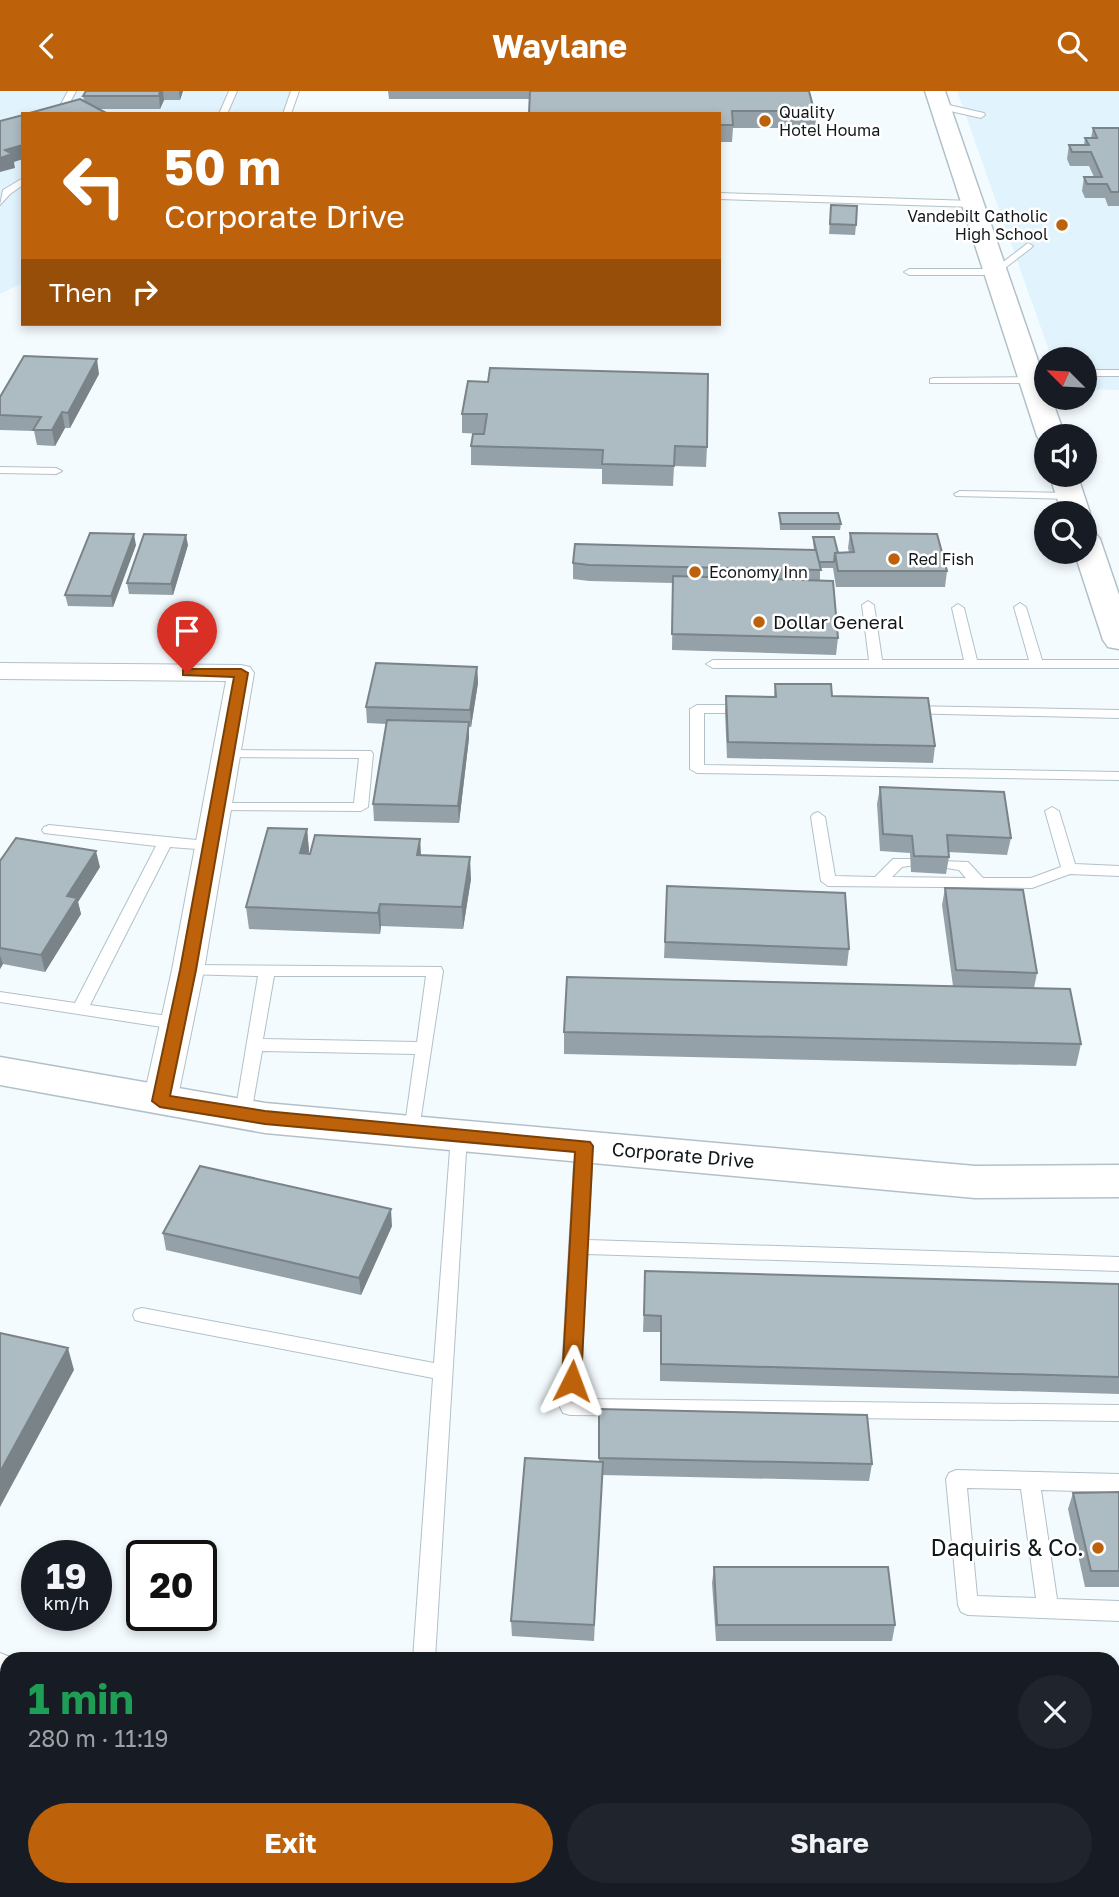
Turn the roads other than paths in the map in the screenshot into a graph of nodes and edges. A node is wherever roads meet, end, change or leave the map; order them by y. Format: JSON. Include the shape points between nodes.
{"nodes":[{"id":1,"x":72,"y":91,"type":"edge"},
{"id":2,"x":233,"y":91,"type":"edge"},
{"id":3,"x":295,"y":91,"type":"edge"},
{"id":4,"x":937,"y":98,"type":"edge"},
{"id":5,"x":48,"y":112,"type":"edge"},
{"id":6,"x":224,"y":112,"type":"edge"},
{"id":7,"x":288,"y":112,"type":"edge"},
{"id":8,"x":981,"y":115,"type":"dead end"},
{"id":9,"x":21,"y":182,"type":"edge"},
{"id":10,"x":721,"y":196,"type":"edge"},
{"id":11,"x":0,"y":202,"type":"edge"},
{"id":12,"x":973,"y":204,"type":"junction"},
{"id":13,"x":1028,"y":246,"type":"dead end"},
{"id":14,"x":909,"y":272,"type":"dead end"},
{"id":15,"x":996,"y":272,"type":"junction"},
{"id":16,"x":1034,"y":370,"type":"edge"},
{"id":17,"x":1097,"y":373,"type":"edge"},
{"id":18,"x":1119,"y":373,"type":"edge"},
{"id":19,"x":1034,"y":375,"type":"edge"},
{"id":20,"x":934,"y":381,"type":"dead end"},
{"id":21,"x":0,"y":470,"type":"edge"},
{"id":22,"x":56,"y":471,"type":"dead end"},
{"id":23,"x":960,"y":494,"type":"dead end"},
{"id":24,"x":1070,"y":494,"type":"edge"},
{"id":25,"x":1093,"y":564,"type":"edge"},
{"id":26,"x":868,"y":605,"type":"dead end"},
{"id":27,"x":1020,"y":607,"type":"dead end"},
{"id":28,"x":958,"y":608,"type":"dead end"},
{"id":29,"x":1119,"y":640,"type":"edge"},
{"id":30,"x":713,"y":664,"type":"dead end"},
{"id":31,"x":876,"y":664,"type":"junction"},
{"id":32,"x":971,"y":664,"type":"junction"},
{"id":33,"x":1037,"y":664,"type":"junction"},
{"id":34,"x":1119,"y":664,"type":"edge"},
{"id":35,"x":0,"y":671,"type":"edge"},
{"id":36,"x":761,"y":709,"type":"edge"},
{"id":37,"x":898,"y":710,"type":"edge"},
{"id":38,"x":1119,"y":714,"type":"edge"},
{"id":39,"x":227,"y":754,"type":"junction"},
{"id":40,"x":1119,"y":776,"type":"edge"},
{"id":41,"x":218,"y":807,"type":"junction"},
{"id":42,"x":1052,"y":811,"type":"dead end"},
{"id":43,"x":818,"y":817,"type":"dead end"},
{"id":44,"x":49,"y":831,"type":"dead end"},
{"id":45,"x":165,"y":842,"type":"junction"},
{"id":46,"x":212,"y":845,"type":"junction"},
{"id":47,"x":911,"y":862,"type":"edge"},
{"id":48,"x":945,"y":864,"type":"edge"},
{"id":49,"x":1069,"y":869,"type":"junction"},
{"id":50,"x":1119,"y":871,"type":"edge"},
{"id":51,"x":879,"y":881,"type":"junction"},
{"id":52,"x":979,"y":883,"type":"junction"},
{"id":53,"x":188,"y":970,"type":"junction"},
{"id":54,"x":267,"y":970,"type":"junction"},
{"id":55,"x":0,"y":997,"type":"edge"},
{"id":56,"x":80,"y":1009,"type":"junction"},
{"id":57,"x":175,"y":1023,"type":"junction"},
{"id":58,"x":255,"y":1045,"type":"junction"},
{"id":59,"x":424,"y":1048,"type":"junction"},
{"id":60,"x":0,"y":1072,"type":"edge"},
{"id":61,"x":160,"y":1101,"type":"junction"},
{"id":62,"x":243,"y":1114,"type":"junction"},
{"id":63,"x":412,"y":1132,"type":"junction"},
{"id":64,"x":459,"y":1136,"type":"junction"},
{"id":65,"x":584,"y":1146,"type":"junction"},
{"id":66,"x":1119,"y":1181,"type":"edge"},
{"id":67,"x":579,"y":1247,"type":"junction"},
{"id":68,"x":1119,"y":1264,"type":"edge"},
{"id":69,"x":142,"y":1315,"type":"dead end"},
{"id":70,"x":443,"y":1372,"type":"junction"},
{"id":71,"x":1119,"y":1413,"type":"edge"},
{"id":72,"x":1030,"y":1481,"type":"junction"},
{"id":73,"x":1119,"y":1483,"type":"edge"},
{"id":74,"x":1048,"y":1609,"type":"junction"},
{"id":75,"x":1119,"y":1611,"type":"edge"},
{"id":76,"x":424,"y":1652,"type":"edge"}],
"edges":[{"from":1,"to":5,"type":"lane","via":[[63,108]]},
{"from":2,"to":6,"type":"lane"},
{"from":3,"to":7,"type":"lane"},
{"from":4,"to":8,"type":"lane"},
{"from":4,"to":12,"type":"main road"},
{"from":9,"to":11,"type":"lane"},
{"from":10,"to":12,"type":"lane"},
{"from":12,"to":15,"type":"main road"},
{"from":13,"to":15,"type":"lane"},
{"from":14,"to":15,"type":"lane"},
{"from":15,"to":16,"type":"main road"},
{"from":17,"to":18,"type":"lane"},
{"from":19,"to":20,"type":"lane"},
{"from":21,"to":22,"type":"lane"},
{"from":23,"to":24,"type":"lane"},
{"from":25,"to":29,"type":"main road"},
{"from":26,"to":31,"type":"lane"},
{"from":27,"to":33,"type":"lane"},
{"from":28,"to":32,"type":"lane"},
{"from":30,"to":31,"type":"lane"},
{"from":31,"to":32,"type":"lane"},
{"from":32,"to":33,"type":"lane"},
{"from":33,"to":34,"type":"lane"},
{"from":35,"to":39,"type":"street","via":[[241,673]]},
{"from":36,"to":40,"type":"lane","via":[[697,709],[697,769]]},
{"from":37,"to":38,"type":"lane"},
{"from":39,"to":41,"type":"street"},
{"from":39,"to":41,"type":"lane","via":[[366,754],[361,807]]},
{"from":41,"to":46,"type":"street"},
{"from":42,"to":49,"type":"lane"},
{"from":43,"to":51,"type":"lane","via":[[828,881]]},
{"from":44,"to":45,"type":"lane"},
{"from":45,"to":46,"type":"lane"},
{"from":45,"to":56,"type":"lane"},
{"from":46,"to":53,"type":"street"},
{"from":47,"to":51,"type":"lane","via":[[898,862]]},
{"from":48,"to":52,"type":"lane","via":[[964,865]]},
{"from":49,"to":50,"type":"lane"},
{"from":49,"to":52,"type":"lane","via":[[1032,884]]},
{"from":51,"to":52,"type":"lane"},
{"from":53,"to":54,"type":"lane"},
{"from":53,"to":57,"type":"street"},
{"from":54,"to":58,"type":"lane"},
{"from":54,"to":59,"type":"lane","via":[[435,971]]},
{"from":55,"to":56,"type":"lane"},
{"from":56,"to":57,"type":"lane"},
{"from":57,"to":61,"type":"street"},
{"from":58,"to":59,"type":"lane"},
{"from":58,"to":62,"type":"lane"},
{"from":59,"to":63,"type":"lane"},
{"from":60,"to":61,"type":"main road","name":"Corporate Drive"},
{"from":61,"to":62,"type":"main road","name":"Corporate Drive"},
{"from":62,"to":63,"type":"main road","name":"Corporate Drive"},
{"from":63,"to":64,"type":"main road","name":"Corporate Drive"},
{"from":64,"to":65,"type":"main road","name":"Corporate Drive"},
{"from":64,"to":70,"type":"lane"},
{"from":65,"to":66,"type":"main road","name":"Corporate Drive","via":[[975,1182]]},
{"from":65,"to":67,"type":"lane"},
{"from":67,"to":68,"type":"lane"},
{"from":67,"to":71,"type":"lane","via":[[570,1407]]},
{"from":69,"to":70,"type":"lane"},
{"from":70,"to":76,"type":"lane"},
{"from":72,"to":73,"type":"lane"},
{"from":72,"to":74,"type":"lane"},
{"from":72,"to":74,"type":"lane","via":[[956,1479],[968,1605]]},
{"from":74,"to":75,"type":"lane"}]}
